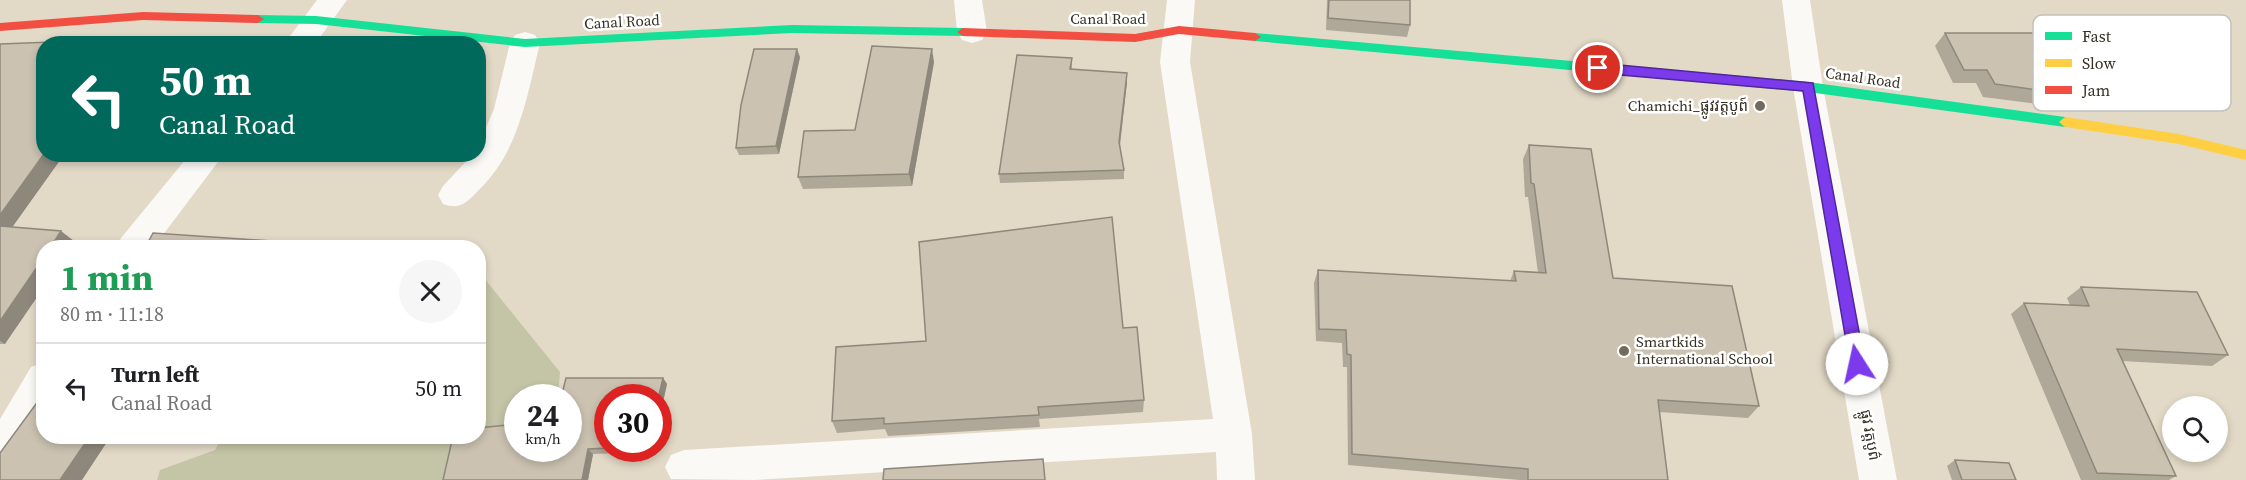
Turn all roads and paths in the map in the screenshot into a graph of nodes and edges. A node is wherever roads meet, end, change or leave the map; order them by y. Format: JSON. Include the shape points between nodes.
{"nodes":[{"id":1,"x":968,"y":0,"type":"edge"},
{"id":2,"x":1796,"y":0,"type":"edge"},
{"id":3,"x":325,"y":10,"type":"edge"},
{"id":4,"x":1180,"y":15,"type":"edge"},
{"id":5,"x":0,"y":27,"type":"edge"},
{"id":6,"x":972,"y":32,"type":"junction"},
{"id":7,"x":304,"y":36,"type":"edge"},
{"id":8,"x":483,"y":36,"type":"edge"},
{"id":9,"x":486,"y":37,"type":"edge"},
{"id":10,"x":525,"y":43,"type":"junction"},
{"id":11,"x":1808,"y":87,"type":"junction"},
{"id":12,"x":2246,"y":155,"type":"edge"},
{"id":13,"x":486,"y":159,"type":"edge"},
{"id":14,"x":203,"y":162,"type":"edge"},
{"id":15,"x":484,"y":162,"type":"edge"},
{"id":16,"x":454,"y":195,"type":"dead end"},
{"id":17,"x":139,"y":240,"type":"edge"},
{"id":18,"x":36,"y":392,"type":"edge"},
{"id":19,"x":1234,"y":434,"type":"junction"},
{"id":20,"x":0,"y":453,"type":"edge"},
{"id":21,"x":684,"y":467,"type":"dead end"},
{"id":22,"x":1236,"y":480,"type":"edge"},
{"id":23,"x":1878,"y":480,"type":"edge"}],
"edges":[{"from":1,"to":6,"type":"street"},
{"from":2,"to":11,"type":"street","name":"ផ្លូវ វត្តបូព៌"},
{"from":3,"to":5,"type":"street","name":"Canal Road","via":[[142,16]]},
{"from":3,"to":7,"type":"street"},
{"from":3,"to":8,"type":"street","name":"Canal Road"},
{"from":4,"to":6,"type":"street","name":"Canal Road","via":[[1135,38]]},
{"from":4,"to":11,"type":"street","name":"Canal Road"},
{"from":4,"to":19,"type":"street","via":[[1175,62]]},
{"from":6,"to":10,"type":"street","name":"Canal Road","via":[[792,29]]},
{"from":9,"to":10,"type":"street","name":"Canal Road"},
{"from":10,"to":13,"type":"street","via":[[503,126]]},
{"from":11,"to":12,"type":"street","name":"Canal Road","via":[[2165,136]]},
{"from":11,"to":23,"type":"street","name":"ផ្លូវ វត្តបូព៌"},
{"from":14,"to":17,"type":"street"},
{"from":15,"to":16,"type":"street"},
{"from":18,"to":20,"type":"street"},
{"from":19,"to":21,"type":"street"},
{"from":19,"to":22,"type":"street"}]}
